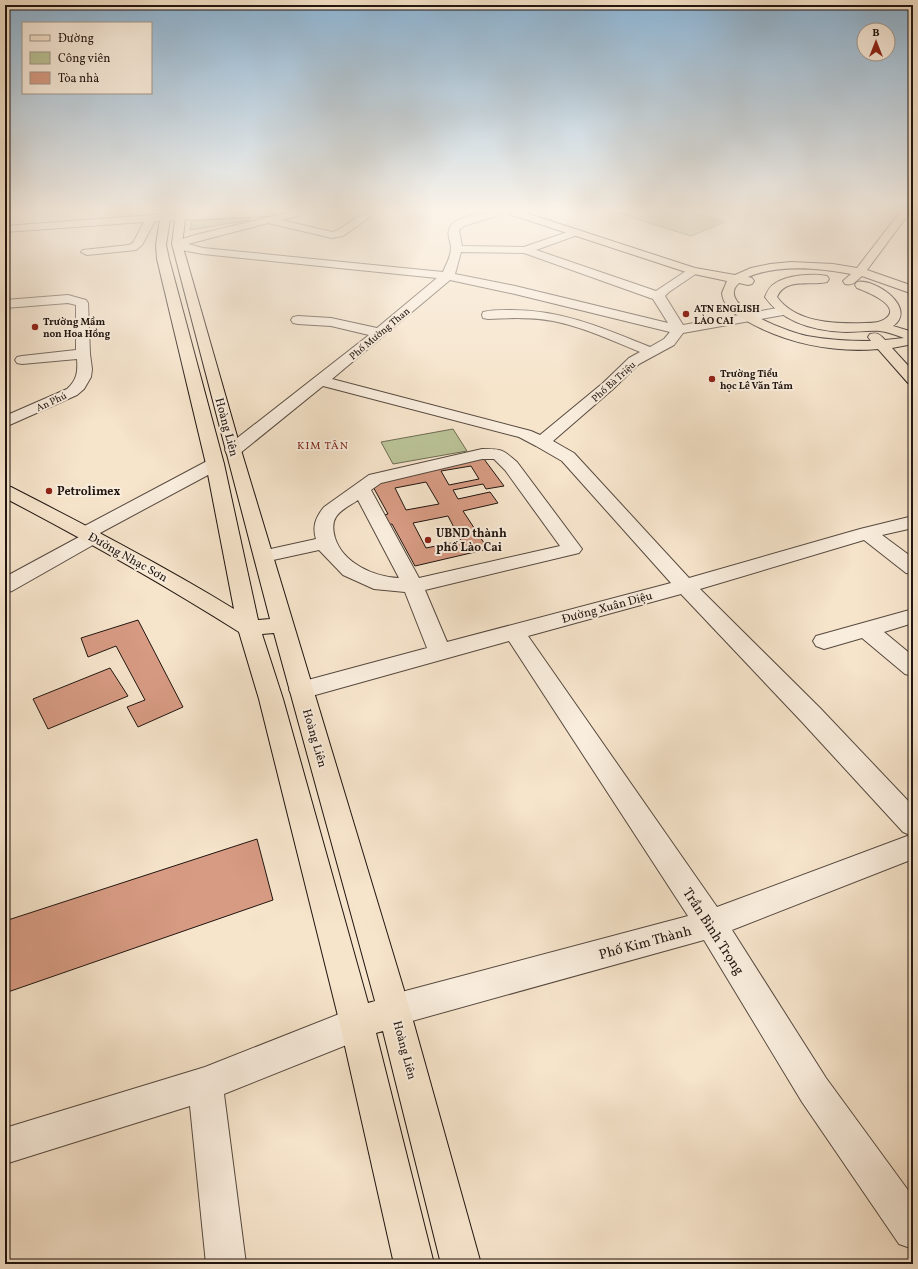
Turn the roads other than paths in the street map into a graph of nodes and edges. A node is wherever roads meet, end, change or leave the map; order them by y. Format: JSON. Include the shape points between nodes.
{"nodes":[{"id":1,"x":167,"y":271,"type":"edge"},
{"id":2,"x":401,"y":271,"type":"edge"},
{"id":3,"x":450,"y":271,"type":"edge"},
{"id":4,"x":586,"y":271,"type":"edge"},
{"id":5,"x":692,"y":271,"type":"edge"},
{"id":6,"x":693,"y":271,"type":"edge"},
{"id":7,"x":756,"y":271,"type":"edge"},
{"id":8,"x":854,"y":271,"type":"edge"},
{"id":9,"x":860,"y":272,"type":"junction"},
{"id":10,"x":448,"y":276,"type":"junction"},
{"id":11,"x":735,"y":280,"type":"junction"},
{"id":12,"x":848,"y":282,"type":"junction"},
{"id":13,"x":778,"y":286,"type":"junction"},
{"id":14,"x":913,"y":290,"type":"edge"},
{"id":15,"x":658,"y":296,"type":"junction"},
{"id":16,"x":5,"y":304,"type":"edge"},
{"id":17,"x":783,"y":311,"type":"junction"},
{"id":18,"x":488,"y":315,"type":"dead end"},
{"id":19,"x":749,"y":318,"type":"junction"},
{"id":20,"x":298,"y":320,"type":"dead end"},
{"id":21,"x":873,"y":327,"type":"junction"},
{"id":22,"x":679,"y":330,"type":"junction"},
{"id":23,"x":379,"y":334,"type":"junction"},
{"id":24,"x":913,"y":336,"type":"edge"},
{"id":25,"x":913,"y":340,"type":"edge"},
{"id":26,"x":883,"y":345,"type":"junction"},
{"id":27,"x":651,"y":352,"type":"junction"},
{"id":28,"x":83,"y":354,"type":"junction"},
{"id":29,"x":22,"y":360,"type":"dead end"},
{"id":30,"x":913,"y":380,"type":"edge"},
{"id":31,"x":321,"y":381,"type":"junction"},
{"id":32,"x":5,"y":422,"type":"edge"},
{"id":33,"x":542,"y":442,"type":"junction"},
{"id":34,"x":224,"y":457,"type":"junction"},
{"id":35,"x":361,"y":489,"type":"junction"},
{"id":36,"x":5,"y":491,"type":"edge"},
{"id":37,"x":913,"y":522,"type":"edge"},
{"id":38,"x":867,"y":533,"type":"junction"},
{"id":39,"x":90,"y":535,"type":"junction"},
{"id":40,"x":326,"y":543,"type":"junction"},
{"id":41,"x":264,"y":556,"type":"junction"},
{"id":42,"x":236,"y":562,"type":"junction"},
{"id":43,"x":913,"y":568,"type":"edge"},
{"id":44,"x":5,"y":586,"type":"edge"},
{"id":45,"x":413,"y":586,"type":"junction"},
{"id":46,"x":685,"y":586,"type":"junction"},
{"id":47,"x":913,"y":616,"type":"edge"},
{"id":48,"x":283,"y":625,"type":"junction"},
{"id":49,"x":249,"y":628,"type":"junction"},
{"id":50,"x":867,"y":630,"type":"junction"},
{"id":51,"x":514,"y":632,"type":"junction"},
{"id":52,"x":824,"y":641,"type":"dead end"},
{"id":53,"x":440,"y":652,"type":"junction"},
{"id":54,"x":913,"y":668,"type":"edge"},
{"id":55,"x":301,"y":690,"type":"junction"},
{"id":56,"x":271,"y":699,"type":"junction"},
{"id":57,"x":913,"y":824,"type":"edge"},
{"id":58,"x":913,"y":846,"type":"edge"},
{"id":59,"x":711,"y":924,"type":"junction"},
{"id":60,"x":394,"y":1010,"type":"junction"},
{"id":61,"x":357,"y":1024,"type":"junction"},
{"id":62,"x":205,"y":1084,"type":"junction"},
{"id":63,"x":5,"y":1146,"type":"edge"},
{"id":64,"x":913,"y":1230,"type":"edge"},
{"id":65,"x":226,"y":1264,"type":"edge"},
{"id":66,"x":414,"y":1264,"type":"edge"},
{"id":67,"x":461,"y":1264,"type":"edge"}],
"edges":[{"from":1,"to":34,"type":"main road","name":"Hoàng Liên"},
{"from":2,"to":10,"type":"street"},
{"from":3,"to":10,"type":"street"},
{"from":4,"to":15,"type":"street"},
{"from":5,"to":15,"type":"street"},
{"from":6,"to":11,"type":"main road"},
{"from":7,"to":11,"type":"main road"},
{"from":8,"to":9,"type":"main road"},
{"from":9,"to":12,"type":"main road"},
{"from":9,"to":14,"type":"main road"},
{"from":10,"to":22,"type":"street"},
{"from":10,"to":23,"type":"street","name":"Phố Mường Than"},
{"from":11,"to":13,"type":"main road"},
{"from":11,"to":19,"type":"main road","via":[[729,287],[730,302]]},
{"from":12,"to":13,"type":"main road","via":[[801,280]]},
{"from":12,"to":21,"type":"main road","via":[[886,295],[904,310],[893,322]]},
{"from":13,"to":17,"type":"main road","via":[[770,297]]},
{"from":15,"to":22,"type":"street"},
{"from":16,"to":28,"type":"street","name":"An Phú","via":[[68,299],[82,303]]},
{"from":17,"to":19,"type":"street"},
{"from":17,"to":21,"type":"main road","via":[[822,325],[845,328]]},
{"from":18,"to":27,"type":"street","via":[[524,314],[560,318]]},
{"from":19,"to":22,"type":"street"},
{"from":19,"to":26,"type":"main road","via":[[778,331],[808,340],[859,346]]},
{"from":20,"to":23,"type":"street","via":[[331,322]]},
{"from":21,"to":24,"type":"main road"},
{"from":21,"to":26,"type":"main road"},
{"from":22,"to":27,"type":"street","name":"Phố Bà Triệu","via":[[669,342]]},
{"from":23,"to":31,"type":"street","name":"Phố Mường Than"},
{"from":25,"to":26,"type":"main road"},
{"from":26,"to":30,"type":"main road"},
{"from":27,"to":33,"type":"street","name":"Phố Bà Triệu","via":[[634,361]]},
{"from":28,"to":29,"type":"street"},
{"from":28,"to":32,"type":"street","name":"An Phú","via":[[85,369],[79,386],[72,392]]},
{"from":31,"to":33,"type":"street","via":[[525,434]]},
{"from":31,"to":34,"type":"street","name":"Phố Mường Than"},
{"from":33,"to":46,"type":"street","via":[[568,458],[585,475]]},
{"from":34,"to":39,"type":"street","name":"Phố Mường Than"},
{"from":34,"to":41,"type":"main road","name":"Hoàng Liên"},
{"from":34,"to":42,"type":"main road","name":"Hoàng Liên"},
{"from":35,"to":40,"type":"street","via":[[326,517],[323,530]]},
{"from":35,"to":45,"type":"street"},
{"from":35,"to":45,"type":"street","via":[[375,479],[482,454],[498,454],[511,466],[572,549]]},
{"from":36,"to":39,"type":"main road","name":"Đường Nhạc Sơn"},
{"from":37,"to":38,"type":"street","name":"Đường Xuân Diệu"},
{"from":38,"to":43,"type":"street"},
{"from":38,"to":46,"type":"street","name":"Đường Xuân Diệu"},
{"from":39,"to":44,"type":"street","name":"Phố Mường Than"},
{"from":39,"to":49,"type":"main road","name":"Đường Nhạc Sơn"},
{"from":40,"to":41,"type":"street"},
{"from":40,"to":45,"type":"street","via":[[329,550],[350,570],[381,584]]},
{"from":41,"to":42,"type":"main road"},
{"from":41,"to":48,"type":"main road","name":"Hoàng Liên"},
{"from":42,"to":49,"type":"main road","name":"Hoàng Liên"},
{"from":45,"to":53,"type":"street"},
{"from":46,"to":51,"type":"street","name":"Đường Xuân Diệu"},
{"from":46,"to":57,"type":"street"},
{"from":47,"to":50,"type":"street"},
{"from":48,"to":49,"type":"main road"},
{"from":48,"to":55,"type":"main road","name":"Hoàng Liên"},
{"from":49,"to":56,"type":"main road","name":"Hoàng Liên"},
{"from":50,"to":52,"type":"street"},
{"from":50,"to":54,"type":"street"},
{"from":51,"to":53,"type":"street","name":"Đường Xuân Diệu"},
{"from":51,"to":59,"type":"street","name":"Trần Bình Trọng"},
{"from":53,"to":55,"type":"street","name":"Đường Xuân Diệu"},
{"from":55,"to":56,"type":"main road"},
{"from":55,"to":60,"type":"main road","name":"Hoàng Liên"},
{"from":56,"to":61,"type":"main road","name":"Hoàng Liên"},
{"from":58,"to":59,"type":"street","name":"Phố Kim Thành"},
{"from":59,"to":60,"type":"street","name":"Phố Kim Thành"},
{"from":59,"to":64,"type":"street","name":"Trần Bình Trọng","via":[[814,1090]]},
{"from":60,"to":61,"type":"main road"},
{"from":60,"to":67,"type":"main road","name":"Hoàng Liên"},
{"from":61,"to":62,"type":"street"},
{"from":61,"to":66,"type":"main road","name":"Hoàng Liên"},
{"from":62,"to":63,"type":"street"},
{"from":62,"to":65,"type":"street"}]}
